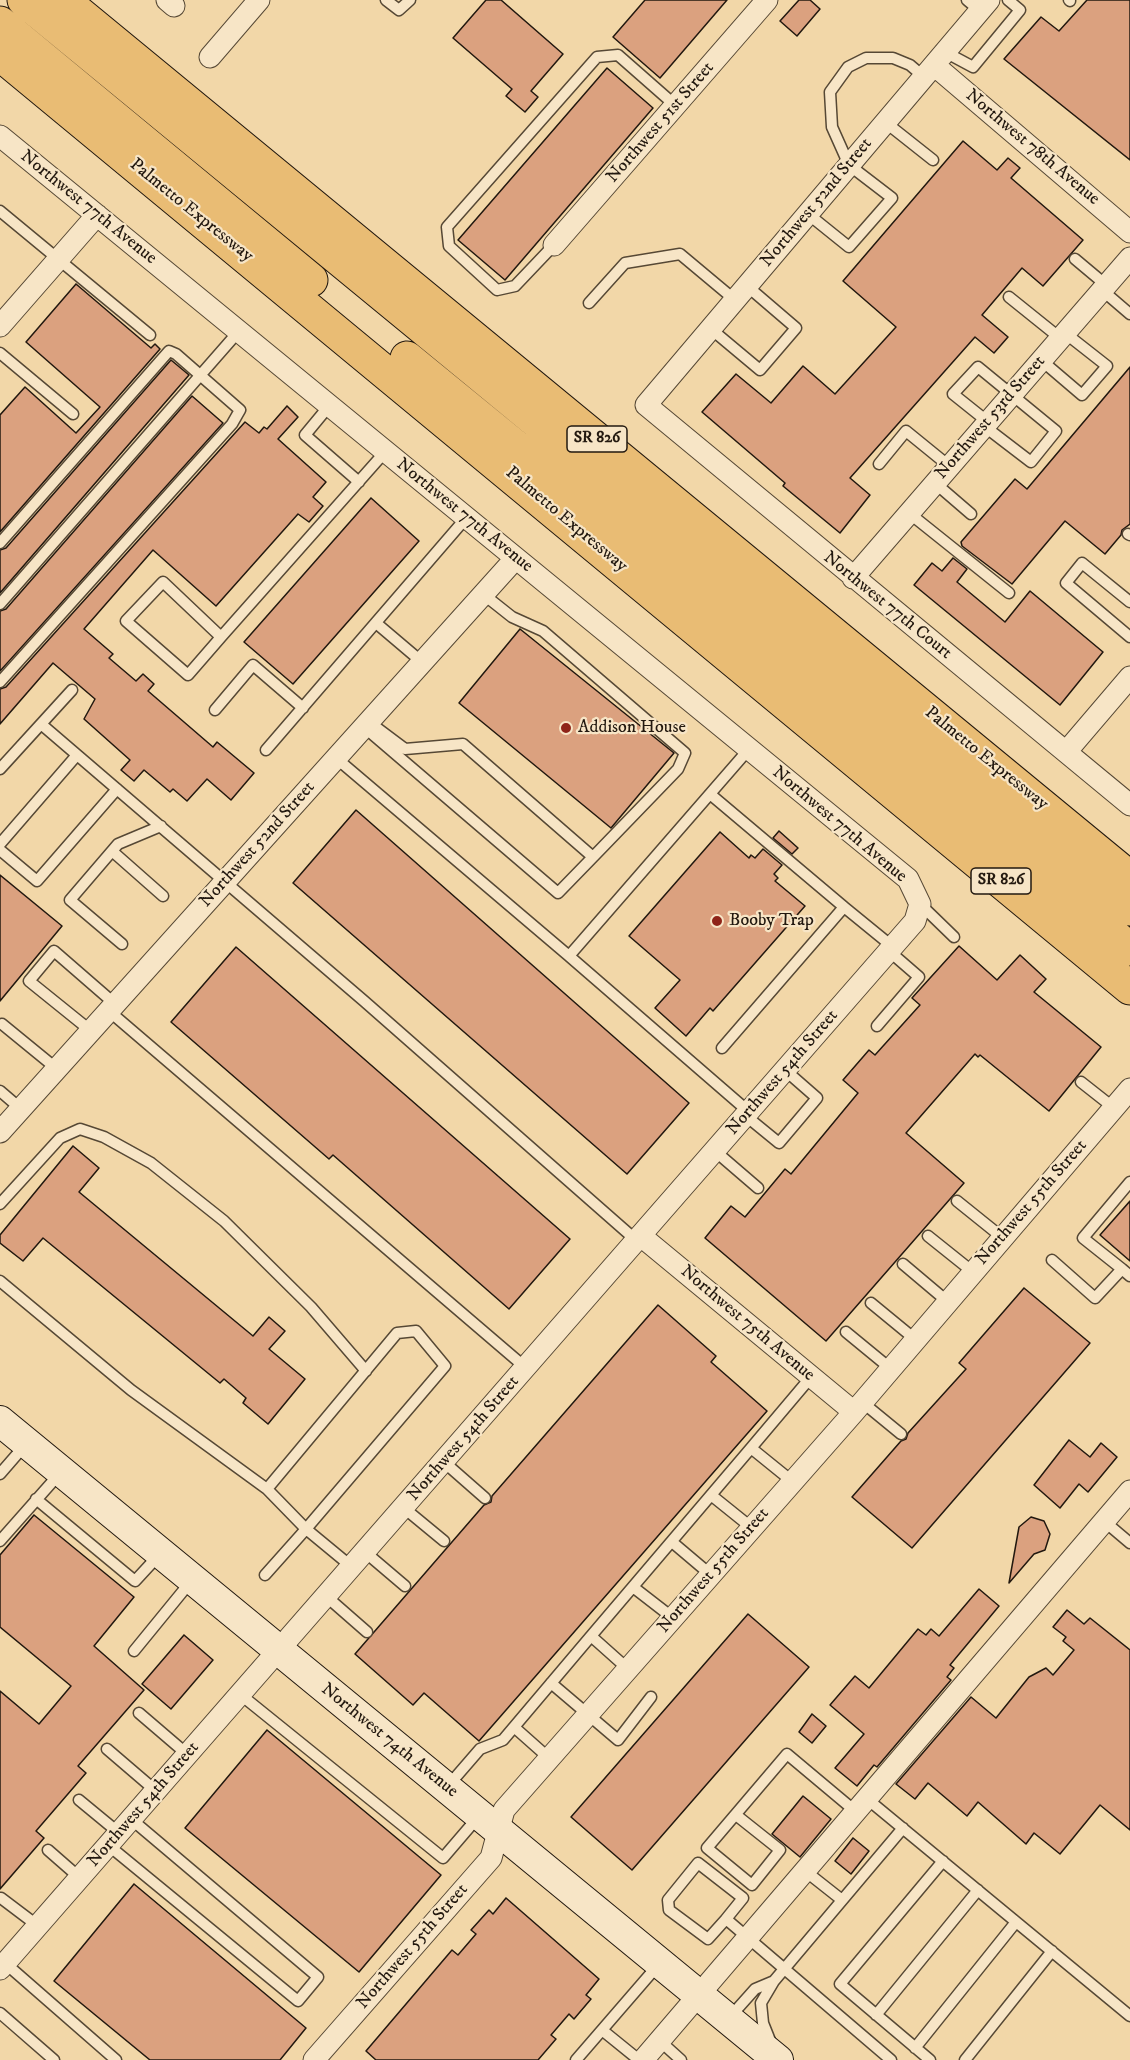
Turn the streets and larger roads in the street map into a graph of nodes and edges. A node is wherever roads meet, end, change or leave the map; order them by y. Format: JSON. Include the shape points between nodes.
{"nodes":[{"id":1,"x":24,"y":0,"type":"edge"},
{"id":2,"x":63,"y":0,"type":"edge"},
{"id":3,"x":259,"y":0,"type":"edge"},
{"id":4,"x":767,"y":0,"type":"edge"},
{"id":5,"x":979,"y":4,"type":"edge"},
{"id":6,"x":0,"y":23,"type":"edge"},
{"id":7,"x":0,"y":54,"type":"edge"},
{"id":8,"x":210,"y":57,"type":"dead end"},
{"id":9,"x":934,"y":64,"type":"junction"},
{"id":10,"x":0,"y":136,"type":"edge"},
{"id":11,"x":97,"y":215,"type":"junction"},
{"id":12,"x":1130,"y":232,"type":"edge"},
{"id":13,"x":554,"y":245,"type":"road end"},
{"id":14,"x":1130,"y":258,"type":"edge"},
{"id":15,"x":0,"y":326,"type":"edge"},
{"id":16,"x":646,"y":405,"type":"joint"},
{"id":17,"x":515,"y":559,"type":"junction"},
{"id":18,"x":853,"y":578,"type":"junction"},
{"id":19,"x":1130,"y":677,"type":"edge"},
{"id":20,"x":1066,"y":752,"type":"junction"},
{"id":21,"x":1130,"y":805,"type":"edge"},
{"id":22,"x":1130,"y":878,"type":"edge"},
{"id":23,"x":920,"y":904,"type":"joint"},
{"id":24,"x":1130,"y":909,"type":"edge"},
{"id":25,"x":1125,"y":971,"type":"edge"},
{"id":26,"x":1130,"y":1005,"type":"edge"},
{"id":27,"x":1130,"y":1089,"type":"edge"},
{"id":28,"x":0,"y":1132,"type":"edge"},
{"id":29,"x":639,"y":1238,"type":"junction"},
{"id":30,"x":858,"y":1407,"type":"junction"},
{"id":31,"x":0,"y":1421,"type":"edge"},
{"id":32,"x":1130,"y":1491,"type":"edge"},
{"id":33,"x":279,"y":1651,"type":"junction"},
{"id":34,"x":489,"y":1824,"type":"junction"},
{"id":35,"x":3,"y":1966,"type":"edge"},
{"id":36,"x":697,"y":1995,"type":"junction"},
{"id":37,"x":314,"y":2060,"type":"edge"},
{"id":38,"x":641,"y":2060,"type":"edge"},
{"id":39,"x":778,"y":2060,"type":"edge"}],
"edges":[{"from":1,"to":24,"type":"highway"},
{"from":2,"to":22,"type":"highway","name":"Palmetto Expressway","number":"SR 826"},
{"from":3,"to":8,"type":"street"},
{"from":4,"to":13,"type":"street","name":"Northwest 51st Street"},
{"from":5,"to":9,"type":"street","name":"Northwest 52nd Street"},
{"from":6,"to":25,"type":"highway"},
{"from":7,"to":25,"type":"highway","name":"Palmetto Expressway","number":"SR 826"},
{"from":9,"to":12,"type":"street","name":"Northwest 78th Avenue"},
{"from":9,"to":16,"type":"street","name":"Northwest 52nd Street"},
{"from":10,"to":11,"type":"street","name":"Northwest 77th Avenue"},
{"from":11,"to":15,"type":"street"},
{"from":11,"to":17,"type":"street","name":"Northwest 77th Avenue"},
{"from":14,"to":18,"type":"street","name":"Northwest 53rd Street"},
{"from":16,"to":18,"type":"street","name":"Northwest 77th Court"},
{"from":17,"to":23,"type":"street","name":"Northwest 77th Avenue","via":[[908,879]]},
{"from":17,"to":28,"type":"street","name":"Northwest 52nd Street"},
{"from":18,"to":20,"type":"street","name":"Northwest 77th Court"},
{"from":19,"to":20,"type":"street"},
{"from":20,"to":21,"type":"street","name":"Northwest 77th Court"},
{"from":23,"to":29,"type":"street","name":"Northwest 54th Street","via":[[915,921]]},
{"from":25,"to":26,"type":"highway"},
{"from":27,"to":30,"type":"street","name":"Northwest 55th Street"},
{"from":29,"to":30,"type":"street","name":"Northwest 75th Avenue","via":[[811,1377]]},
{"from":29,"to":33,"type":"street","name":"Northwest 54th Street"},
{"from":30,"to":34,"type":"street","name":"Northwest 55th Street"},
{"from":31,"to":33,"type":"street","name":"Northwest 74th Avenue"},
{"from":32,"to":36,"type":"street"},
{"from":33,"to":34,"type":"street","name":"Northwest 74th Avenue"},
{"from":33,"to":35,"type":"street","name":"Northwest 54th Street"},
{"from":34,"to":36,"type":"street","name":"Northwest 74th Avenue"},
{"from":34,"to":37,"type":"street","name":"Northwest 55th Street","via":[[491,1858]]},
{"from":36,"to":38,"type":"street"},
{"from":36,"to":39,"type":"street","name":"Northwest 74th Avenue"}]}
